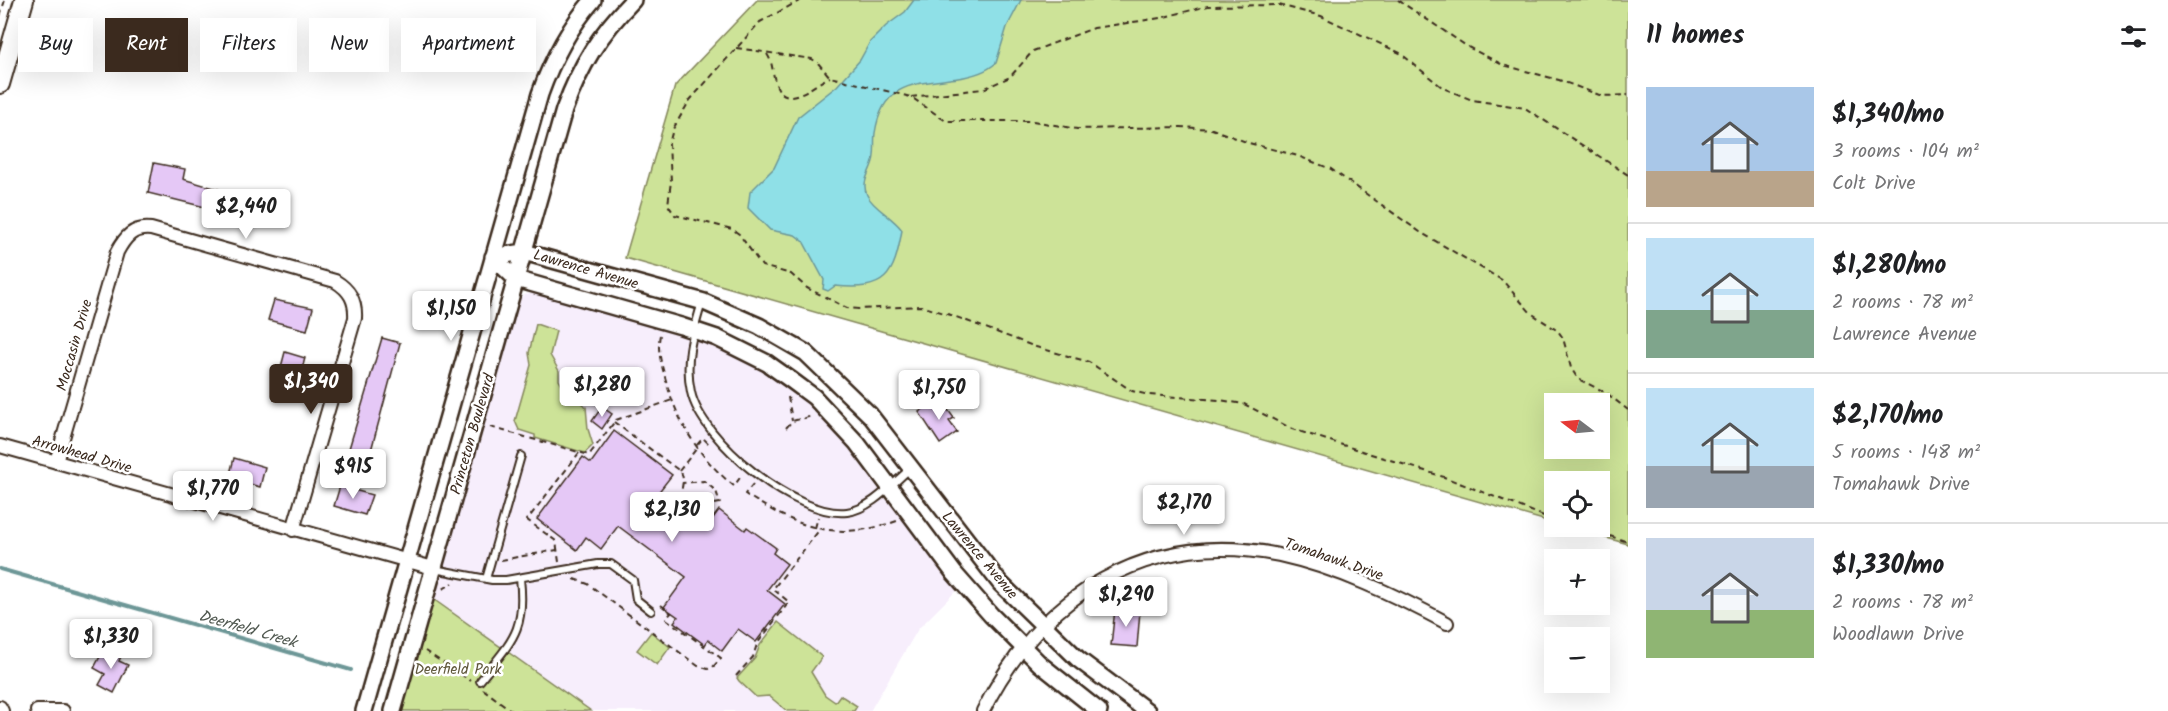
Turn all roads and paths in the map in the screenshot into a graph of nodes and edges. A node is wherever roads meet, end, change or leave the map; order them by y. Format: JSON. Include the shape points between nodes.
{"nodes":[{"id":1,"x":4,"y":0,"type":"edge"},
{"id":2,"x":24,"y":0,"type":"edge"},
{"id":3,"x":593,"y":0,"type":"edge"},
{"id":4,"x":633,"y":0,"type":"edge"},
{"id":5,"x":801,"y":0,"type":"edge"},
{"id":6,"x":1398,"y":0,"type":"edge"},
{"id":7,"x":0,"y":16,"type":"edge"},
{"id":8,"x":736,"y":48,"type":"junction"},
{"id":9,"x":766,"y":54,"type":"junction"},
{"id":10,"x":830,"y":77,"type":"junction"},
{"id":11,"x":0,"y":84,"type":"edge"},
{"id":12,"x":1628,"y":95,"type":"edge"},
{"id":13,"x":909,"y":96,"type":"junction"},
{"id":14,"x":1628,"y":176,"type":"edge"},
{"id":15,"x":524,"y":252,"type":"junction"},
{"id":16,"x":493,"y":257,"type":"junction"},
{"id":17,"x":516,"y":279,"type":"junction"},
{"id":18,"x":702,"y":301,"type":"junction"},
{"id":19,"x":694,"y":330,"type":"junction"},
{"id":20,"x":660,"y":332,"type":"dead end"},
{"id":21,"x":788,"y":393,"type":"dead end"},
{"id":22,"x":672,"y":400,"type":"junction"},
{"id":23,"x":1628,"y":410,"type":"edge"},
{"id":24,"x":815,"y":416,"type":"dead end"},
{"id":25,"x":792,"y":421,"type":"junction"},
{"id":26,"x":614,"y":422,"type":"junction"},
{"id":27,"x":487,"y":427,"type":"dead end"},
{"id":28,"x":786,"y":428,"type":"dead end"},
{"id":29,"x":0,"y":446,"type":"edge"},
{"id":30,"x":697,"y":448,"type":"junction"},
{"id":31,"x":579,"y":453,"type":"junction"},
{"id":32,"x":521,"y":456,"type":"dead end"},
{"id":33,"x":56,"y":462,"type":"junction"},
{"id":34,"x":911,"y":468,"type":"junction"},
{"id":35,"x":679,"y":471,"type":"junction"},
{"id":36,"x":742,"y":475,"type":"dead end"},
{"id":37,"x":682,"y":483,"type":"junction"},
{"id":38,"x":753,"y":484,"type":"dead end"},
{"id":39,"x":889,"y":486,"type":"junction"},
{"id":40,"x":1544,"y":516,"type":"edge"},
{"id":41,"x":900,"y":520,"type":"dead end"},
{"id":42,"x":820,"y":529,"type":"junction"},
{"id":43,"x":293,"y":530,"type":"junction"},
{"id":44,"x":1610,"y":536,"type":"edge"},
{"id":45,"x":1628,"y":542,"type":"edge"},
{"id":46,"x":557,"y":550,"type":"junction"},
{"id":47,"x":492,"y":558,"type":"junction"},
{"id":48,"x":406,"y":562,"type":"junction"},
{"id":49,"x":433,"y":568,"type":"junction"},
{"id":50,"x":561,"y":570,"type":"junction"},
{"id":51,"x":520,"y":578,"type":"junction"},
{"id":52,"x":571,"y":578,"type":"dead end"},
{"id":53,"x":486,"y":579,"type":"junction"},
{"id":54,"x":454,"y":582,"type":"dead end"},
{"id":55,"x":440,"y":591,"type":"dead end"},
{"id":56,"x":661,"y":605,"type":"dead end"},
{"id":57,"x":651,"y":611,"type":"dead end"},
{"id":58,"x":1447,"y":623,"type":"dead end"},
{"id":59,"x":1043,"y":626,"type":"junction"},
{"id":60,"x":1023,"y":648,"type":"junction"},
{"id":61,"x":423,"y":649,"type":"dead end"},
{"id":62,"x":736,"y":676,"type":"dead end"},
{"id":63,"x":480,"y":681,"type":"dead end"},
{"id":64,"x":0,"y":707,"type":"edge"},
{"id":65,"x":2,"y":711,"type":"edge"},
{"id":66,"x":37,"y":711,"type":"edge"},
{"id":67,"x":63,"y":711,"type":"edge"},
{"id":68,"x":364,"y":711,"type":"edge"},
{"id":69,"x":393,"y":711,"type":"edge"},
{"id":70,"x":512,"y":711,"type":"edge"},
{"id":71,"x":983,"y":711,"type":"edge"},
{"id":72,"x":1099,"y":711,"type":"edge"},
{"id":73,"x":1147,"y":711,"type":"edge"}],
"edges":[{"from":1,"to":7,"type":"path"},
{"from":2,"to":11,"type":"main road"},
{"from":3,"to":16,"type":"street","name":"Princeton Boulevard","via":[[571,29],[548,71]]},
{"from":4,"to":15,"type":"street","name":"Princeton Boulevard","via":[[598,39],[576,78]]},
{"from":5,"to":8,"type":"path","via":[[770,15]]},
{"from":6,"to":12,"type":"path","via":[[1468,47],[1503,65],[1602,96]]},
{"from":8,"to":9,"type":"path"},
{"from":8,"to":40,"type":"path","via":[[690,100],[673,129],[669,144],[668,205],[675,215],[732,229],[766,268],[791,274],[807,288],[847,308],[921,306],[951,315],[1089,362],[1132,391],[1244,404],[1292,429],[1444,477]]},
{"from":9,"to":10,"type":"path","via":[[812,59]]},
{"from":9,"to":10,"type":"path","via":[[772,62],[776,85],[787,95],[796,96]]},
{"from":10,"to":13,"type":"path"},
{"from":13,"to":14,"type":"path","via":[[983,89],[1010,77],[1033,51],[1094,28],[1208,6],[1279,5],[1321,16],[1400,53],[1443,88],[1472,100],[1525,108]]},
{"from":13,"to":23,"type":"path","via":[[946,121],[1033,121],[1077,129],[1212,129],[1331,169],[1420,232],[1502,280],[1531,312],[1558,331],[1578,379],[1605,392]]},
{"from":15,"to":16,"type":"street","name":"Lawrence Avenue"},
{"from":15,"to":17,"type":"street","name":"Princeton Boulevard"},
{"from":15,"to":18,"type":"street","name":"Lawrence Avenue"},
{"from":16,"to":17,"type":"street","name":"Lawrence Avenue"},
{"from":16,"to":48,"type":"street","name":"Princeton Boulevard"},
{"from":17,"to":19,"type":"street","name":"Lawrence Avenue"},
{"from":17,"to":49,"type":"street","name":"Princeton Boulevard"},
{"from":18,"to":19,"type":"lane"},
{"from":18,"to":34,"type":"street","name":"Lawrence Avenue","via":[[759,326],[806,354],[858,402]]},
{"from":19,"to":39,"type":"street","name":"Lawrence Avenue","via":[[767,363],[814,398],[857,443]]},
{"from":19,"to":39,"type":"lane","via":[[688,356],[691,393],[697,411],[731,454],[798,500],[833,510],[860,508]]},
{"from":20,"to":22,"type":"path","via":[[658,345]]},
{"from":21,"to":25,"type":"path"},
{"from":22,"to":26,"type":"path"},
{"from":22,"to":30,"type":"path"},
{"from":24,"to":25,"type":"path"},
{"from":25,"to":28,"type":"path"},
{"from":26,"to":31,"type":"path","via":[[589,455]]},
{"from":26,"to":35,"type":"path"},
{"from":27,"to":31,"type":"path"},
{"from":29,"to":33,"type":"street","name":"Arrowhead Drive"},
{"from":30,"to":35,"type":"path"},
{"from":30,"to":36,"type":"path","via":[[734,486]]},
{"from":31,"to":46,"type":"path","via":[[527,520],[556,541]]},
{"from":32,"to":47,"type":"lane"},
{"from":33,"to":43,"type":"street","name":"Arrowhead Drive"},
{"from":33,"to":43,"type":"street","name":"Moccasin Drive","via":[[117,252],[124,237],[133,231],[151,229],[335,281],[344,286],[354,301],[355,318]]},
{"from":34,"to":39,"type":"lane"},
{"from":34,"to":59,"type":"street","name":"Lawrence Avenue","via":[[1000,583]]},
{"from":35,"to":37,"type":"path"},
{"from":37,"to":37,"type":"path","via":[[681,500],[690,507],[720,503],[716,491],[704,481]]},
{"from":38,"to":42,"type":"path","via":[[745,494],[777,515]]},
{"from":39,"to":60,"type":"street","name":"Lawrence Avenue","via":[[954,573]]},
{"from":41,"to":42,"type":"path","via":[[860,531]]},
{"from":42,"to":62,"type":"path","via":[[773,589],[789,602]]},
{"from":43,"to":48,"type":"street","name":"Arrowhead Drive"},
{"from":44,"to":45,"type":"path"},
{"from":46,"to":47,"type":"path","via":[[502,561]]},
{"from":46,"to":50,"type":"path"},
{"from":47,"to":53,"type":"lane"},
{"from":48,"to":49,"type":"street","name":"Arrowhead Drive"},
{"from":48,"to":68,"type":"street","name":"Princeton Boulevard"},
{"from":49,"to":53,"type":"lane"},
{"from":49,"to":69,"type":"street","name":"Princeton Boulevard"},
{"from":50,"to":51,"type":"lane"},
{"from":50,"to":57,"type":"lane","via":[[611,564],[633,580],[636,599]]},
{"from":51,"to":53,"type":"lane"},
{"from":51,"to":63,"type":"lane","via":[[520,622],[513,638]]},
{"from":52,"to":56,"type":"path","via":[[588,584],[698,666],[708,669],[717,664],[721,658],[666,619],[670,613]]},
{"from":54,"to":55,"type":"path"},
{"from":58,"to":59,"type":"street","name":"Tomahawk Drive","via":[[1403,600],[1304,562],[1280,555],[1218,549],[1166,554],[1122,569],[1083,591]]},
{"from":59,"to":60,"type":"street","name":"Tomahawk Drive"},
{"from":59,"to":73,"type":"street","name":"Lawrence Avenue"},
{"from":60,"to":71,"type":"street","name":"Tomahawk Drive"},
{"from":60,"to":72,"type":"street","name":"Lawrence Avenue"},
{"from":61,"to":70,"type":"path"},
{"from":64,"to":65,"type":"street"},
{"from":66,"to":67,"type":"street"}]}
